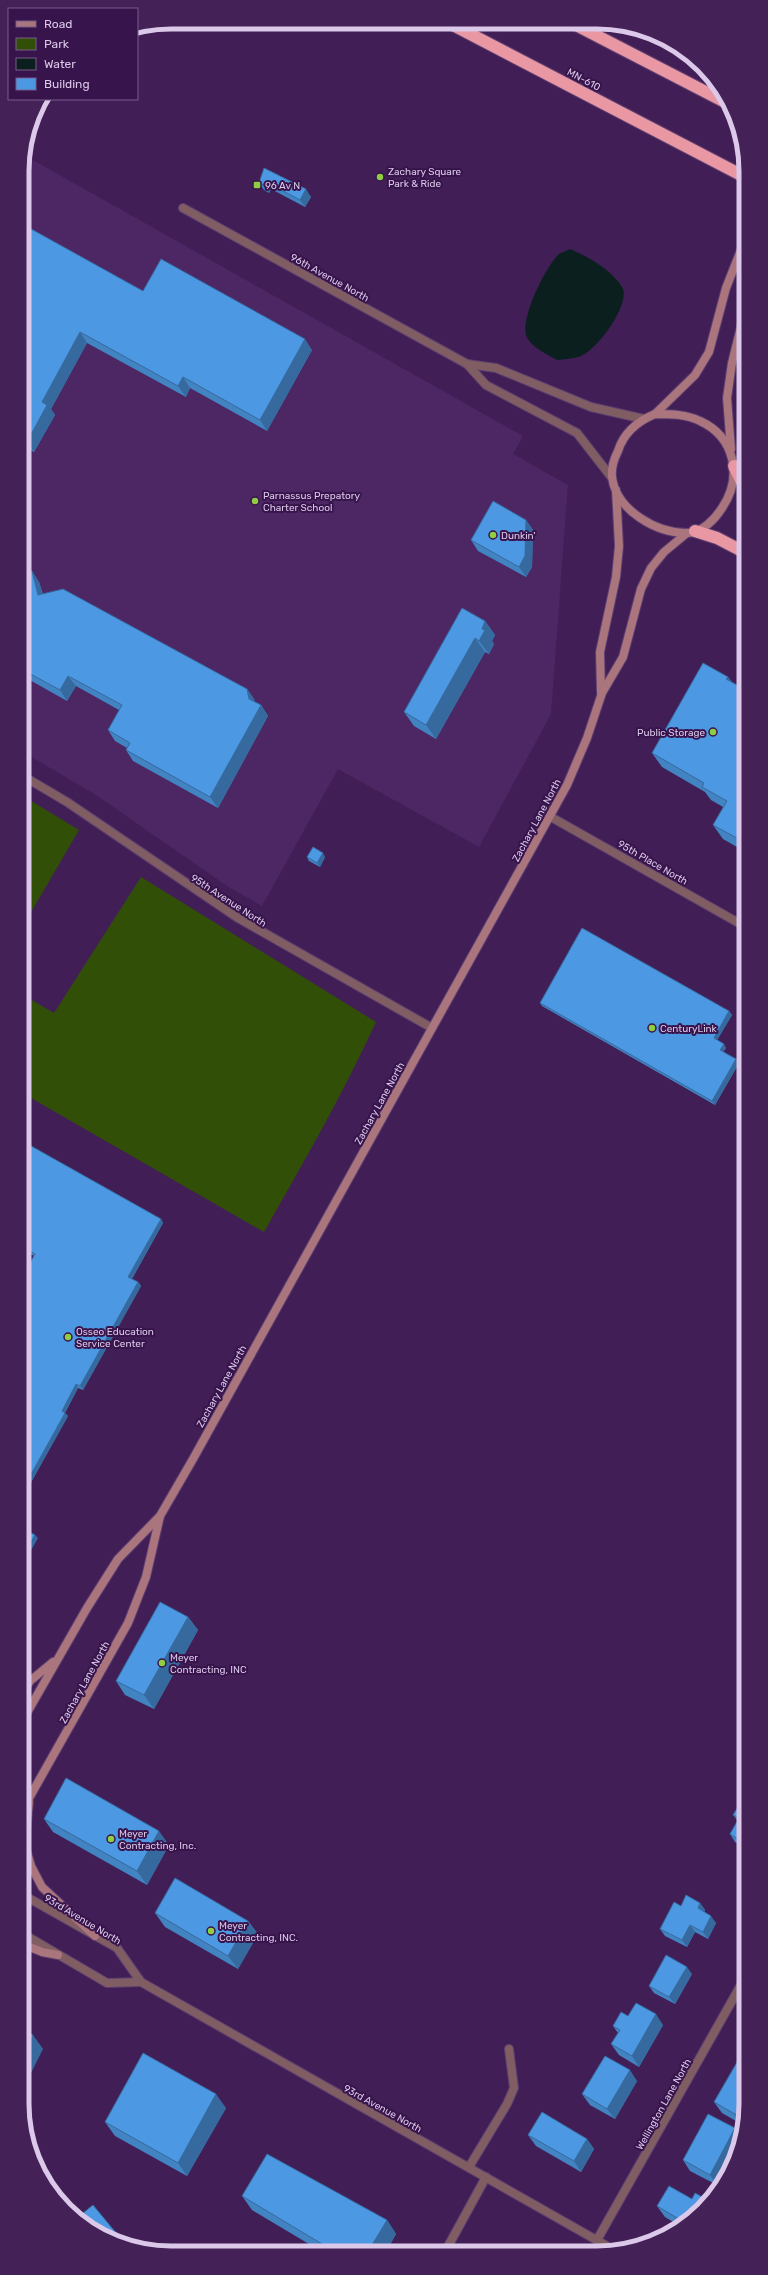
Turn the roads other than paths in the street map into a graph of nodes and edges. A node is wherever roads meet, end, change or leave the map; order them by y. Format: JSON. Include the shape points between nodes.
{"nodes":[{"id":1,"x":461,"y":29,"type":"edge"},
{"id":2,"x":584,"y":29,"type":"edge"},
{"id":3,"x":719,"y":99,"type":"edge"},
{"id":4,"x":739,"y":174,"type":"edge"},
{"id":5,"x":183,"y":208,"type":"dead end"},
{"id":6,"x":739,"y":255,"type":"edge"},
{"id":7,"x":739,"y":335,"type":"edge"},
{"id":8,"x":467,"y":364,"type":"junction"},
{"id":9,"x":655,"y":414,"type":"junction"},
{"id":10,"x":644,"y":419,"type":"junction"},
{"id":11,"x":733,"y":460,"type":"junction"},
{"id":12,"x":739,"y":474,"type":"edge"},
{"id":13,"x":612,"y":478,"type":"junction"},
{"id":14,"x":616,"y":488,"type":"junction"},
{"id":15,"x":691,"y":532,"type":"junction"},
{"id":16,"x":739,"y":549,"type":"edge"},
{"id":17,"x":602,"y":693,"type":"junction"},
{"id":18,"x":29,"y":780,"type":"edge"},
{"id":19,"x":551,"y":817,"type":"junction"},
{"id":20,"x":739,"y":923,"type":"edge"},
{"id":21,"x":432,"y":1028,"type":"junction"},
{"id":22,"x":160,"y":1516,"type":"junction"},
{"id":23,"x":57,"y":1659,"type":"junction"},
{"id":24,"x":29,"y":1682,"type":"edge"},
{"id":25,"x":29,"y":1709,"type":"edge"},
{"id":26,"x":29,"y":1798,"type":"edge"},
{"id":27,"x":29,"y":1860,"type":"edge"},
{"id":28,"x":29,"y":1898,"type":"edge"},
{"id":29,"x":96,"y":1936,"type":"junction"},
{"id":30,"x":29,"y":1938,"type":"edge"},
{"id":31,"x":29,"y":1947,"type":"edge"},
{"id":32,"x":58,"y":1955,"type":"junction"},
{"id":33,"x":141,"y":1982,"type":"junction"},
{"id":34,"x":739,"y":1988,"type":"edge"},
{"id":35,"x":509,"y":2049,"type":"dead end"},
{"id":36,"x":469,"y":2167,"type":"junction"},
{"id":37,"x":486,"y":2177,"type":"junction"},
{"id":38,"x":597,"y":2240,"type":"junction"},
{"id":39,"x":448,"y":2246,"type":"edge"},
{"id":40,"x":607,"y":2246,"type":"edge"}],
"edges":[{"from":1,"to":4,"type":"highway","name":"MN-610"},
{"from":2,"to":3,"type":"highway"},
{"from":5,"to":8,"type":"street","name":"96th Avenue North"},
{"from":6,"to":9,"type":"main road","via":[[726,288],[709,352],[695,375]]},
{"from":7,"to":11,"type":"main road","via":[[727,398]]},
{"from":8,"to":10,"type":"street","name":"96th Avenue North","via":[[496,368],[591,407]]},
{"from":8,"to":13,"type":"street","name":"96th Avenue North","via":[[486,385],[577,433]]},
{"from":9,"to":10,"type":"main road"},
{"from":9,"to":11,"type":"main road","via":[[671,414],[700,421],[724,440]]},
{"from":10,"to":13,"type":"main road","via":[[631,429],[621,442],[612,468]]},
{"from":11,"to":12,"type":"highway"},
{"from":11,"to":15,"type":"main road","via":[[733,485],[726,503],[707,525]]},
{"from":13,"to":14,"type":"main road"},
{"from":14,"to":15,"type":"main road","via":[[626,506],[638,517],[652,525]]},
{"from":14,"to":17,"type":"main road","name":"Zachary Lane North","via":[[620,546],[600,652]]},
{"from":15,"to":16,"type":"highway","via":[[717,538]]},
{"from":15,"to":17,"type":"main road","name":"Zachary Lane North","via":[[664,552],[651,568],[641,589],[623,657]]},
{"from":17,"to":19,"type":"main road","name":"Zachary Lane North","via":[[577,762]]},
{"from":18,"to":21,"type":"street","name":"95th Avenue North","via":[[67,802],[245,922]]},
{"from":19,"to":20,"type":"street","name":"95th Place North"},
{"from":19,"to":21,"type":"main road","name":"Zachary Lane North"},
{"from":21,"to":22,"type":"main road","name":"Zachary Lane North"},
{"from":22,"to":23,"type":"main road","name":"Zachary Lane North","via":[[118,1559]]},
{"from":22,"to":26,"type":"main road","name":"Zachary Lane North","via":[[146,1577],[128,1623]]},
{"from":23,"to":24,"type":"main road"},
{"from":23,"to":25,"type":"main road","name":"Zachary Lane North"},
{"from":27,"to":29,"type":"main road","via":[[42,1887]]},
{"from":28,"to":29,"type":"street","name":"93rd Avenue North"},
{"from":29,"to":33,"type":"street","name":"93rd Avenue North","via":[[117,1948]]},
{"from":30,"to":32,"type":"street"},
{"from":31,"to":32,"type":"main road"},
{"from":32,"to":33,"type":"street","via":[[106,1983]]},
{"from":33,"to":36,"type":"street","name":"93rd Avenue North"},
{"from":34,"to":38,"type":"street","name":"Wellington Lane North"},
{"from":35,"to":36,"type":"street","via":[[514,2088]]},
{"from":36,"to":37,"type":"street","name":"93rd Avenue North"},
{"from":37,"to":38,"type":"street","name":"93rd Avenue North"},
{"from":37,"to":39,"type":"street"},
{"from":38,"to":40,"type":"street","name":"93rd Avenue North"}]}
